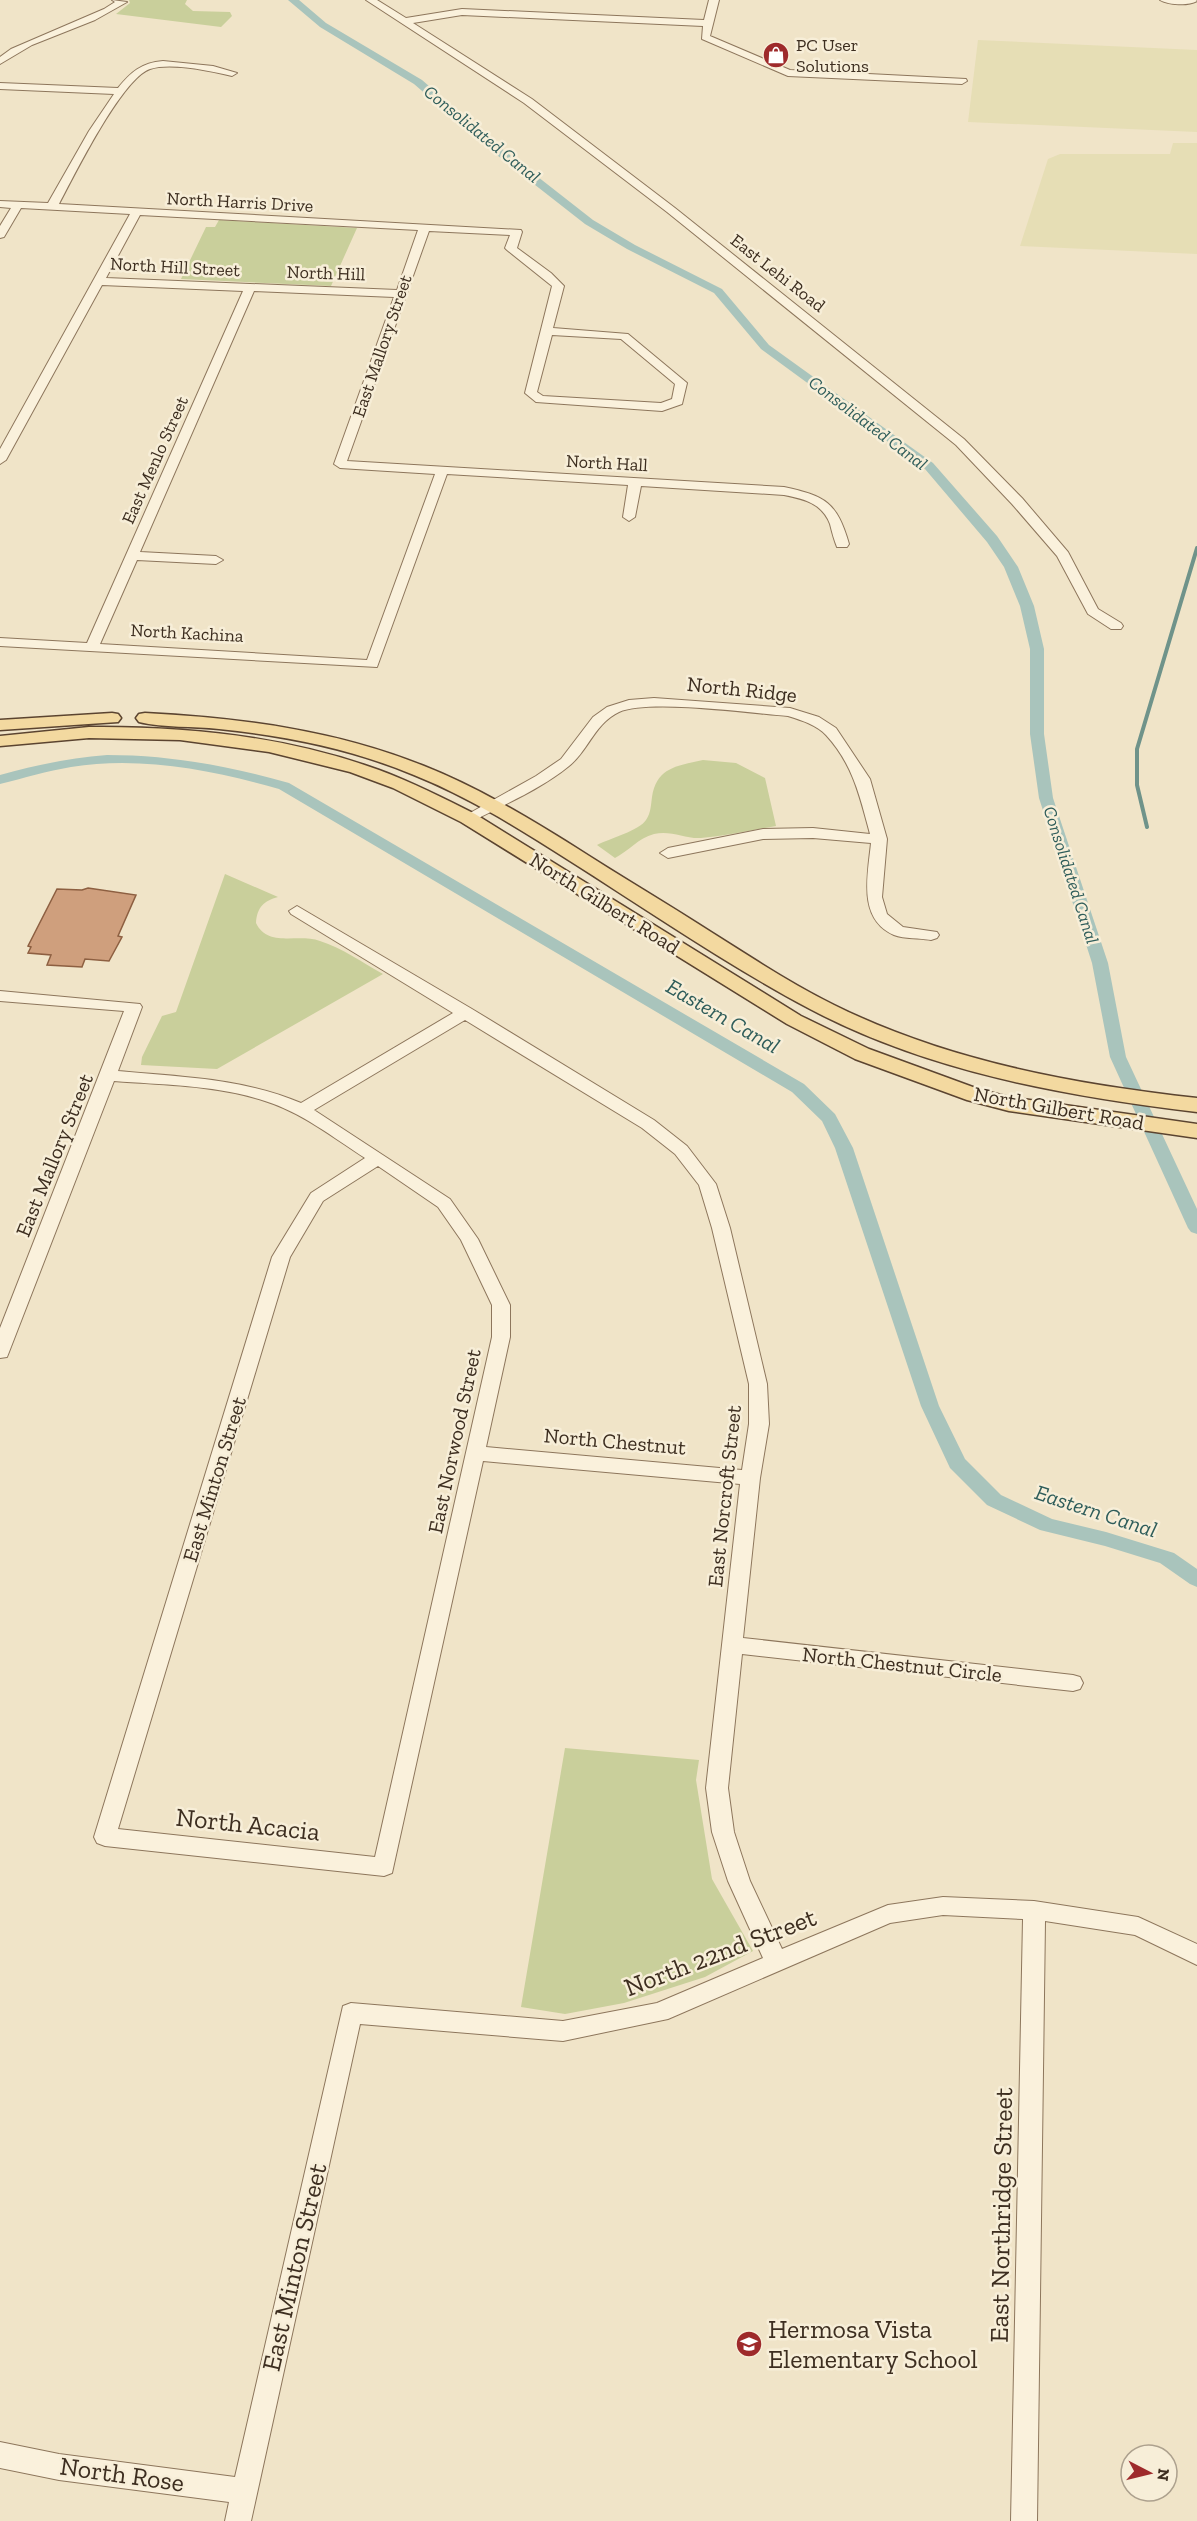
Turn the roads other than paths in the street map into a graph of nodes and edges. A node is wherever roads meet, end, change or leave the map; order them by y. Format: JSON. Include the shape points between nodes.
{"nodes":[{"id":1,"x":370,"y":0,"type":"edge"},
{"id":2,"x":714,"y":0,"type":"edge"},
{"id":3,"x":1165,"y":0,"type":"edge"},
{"id":4,"x":120,"y":1,"type":"edge"},
{"id":5,"x":1192,"y":1,"type":"edge"},
{"id":6,"x":405,"y":21,"type":"junction"},
{"id":7,"x":707,"y":23,"type":"junction"},
{"id":8,"x":0,"y":61,"type":"edge"},
{"id":9,"x":231,"y":73,"type":"dead end"},
{"id":10,"x":962,"y":81,"type":"dead end"},
{"id":11,"x":0,"y":86,"type":"edge"},
{"id":12,"x":120,"y":91,"type":"junction"},
{"id":13,"x":0,"y":204,"type":"edge"},
{"id":14,"x":17,"y":206,"type":"junction"},
{"id":15,"x":51,"y":208,"type":"junction"},
{"id":16,"x":136,"y":213,"type":"junction"},
{"id":17,"x":425,"y":227,"type":"junction"},
{"id":18,"x":0,"y":235,"type":"edge"},
{"id":19,"x":99,"y":281,"type":"junction"},
{"id":20,"x":250,"y":288,"type":"junction"},
{"id":21,"x":400,"y":294,"type":"junction"},
{"id":22,"x":547,"y":331,"type":"junction"},
{"id":23,"x":0,"y":460,"type":"edge"},
{"id":24,"x":340,"y":464,"type":"joint"},
{"id":25,"x":442,"y":471,"type":"junction"},
{"id":26,"x":635,"y":482,"type":"junction"},
{"id":27,"x":628,"y":517,"type":"dead end"},
{"id":28,"x":842,"y":544,"type":"dead end"},
{"id":29,"x":132,"y":556,"type":"junction"},
{"id":30,"x":216,"y":560,"type":"dead end"},
{"id":31,"x":1116,"y":626,"type":"dead end"},
{"id":32,"x":0,"y":642,"type":"edge"},
{"id":33,"x":92,"y":647,"type":"junction"},
{"id":34,"x":0,"y":725,"type":"edge"},
{"id":35,"x":0,"y":741,"type":"edge"},
{"id":36,"x":493,"y":805,"type":"junction"},
{"id":37,"x":468,"y":818,"type":"junction"},
{"id":38,"x":879,"y":839,"type":"junction"},
{"id":39,"x":668,"y":853,"type":"dead end"},
{"id":40,"x":297,"y":911,"type":"dead end"},
{"id":41,"x":931,"y":935,"type":"dead end"},
{"id":42,"x":0,"y":996,"type":"edge"},
{"id":43,"x":466,"y":1012,"type":"junction"},
{"id":44,"x":110,"y":1075,"type":"junction"},
{"id":45,"x":1197,"y":1104,"type":"edge"},
{"id":46,"x":302,"y":1110,"type":"junction"},
{"id":47,"x":1192,"y":1130,"type":"edge"},
{"id":48,"x":378,"y":1158,"type":"junction"},
{"id":49,"x":0,"y":1352,"type":"edge"},
{"id":50,"x":476,"y":1453,"type":"junction"},
{"id":51,"x":750,"y":1478,"type":"junction"},
{"id":52,"x":732,"y":1645,"type":"junction"},
{"id":53,"x":1072,"y":1683,"type":"dead end"},
{"id":54,"x":105,"y":1838,"type":"joint"},
{"id":55,"x":384,"y":1867,"type":"joint"},
{"id":56,"x":1034,"y":1910,"type":"junction"},
{"id":57,"x":1197,"y":1955,"type":"edge"},
{"id":58,"x":776,"y":1962,"type":"junction"},
{"id":59,"x":351,"y":2013,"type":"joint"},
{"id":60,"x":0,"y":2455,"type":"edge"},
{"id":61,"x":244,"y":2491,"type":"junction"},
{"id":62,"x":238,"y":2521,"type":"edge"},
{"id":63,"x":1024,"y":2521,"type":"edge"}],
"edges":[{"from":1,"to":6,"type":"street","name":"East Lehi Road"},
{"from":2,"to":7,"type":"street"},
{"from":3,"to":5,"type":"street"},
{"from":4,"to":8,"type":"street","via":[[100,15],[31,42]]},
{"from":6,"to":7,"type":"street","via":[[462,12]]},
{"from":6,"to":31,"type":"street","name":"East Lehi Road","via":[[528,101],[671,210],[960,442],[1063,555],[1092,611]]},
{"from":7,"to":10,"type":"street","via":[[705,37],[788,73]]},
{"from":9,"to":12,"type":"street","via":[[158,64],[136,73]]},
{"from":11,"to":12,"type":"street"},
{"from":12,"to":15,"type":"street"},
{"from":13,"to":14,"type":"street","name":"North Harris Drive"},
{"from":14,"to":15,"type":"street","name":"North Harris Drive"},
{"from":14,"to":18,"type":"street"},
{"from":15,"to":16,"type":"street","name":"North Harris Drive"},
{"from":16,"to":17,"type":"street","name":"North Harris Drive"},
{"from":16,"to":19,"type":"street"},
{"from":17,"to":21,"type":"street","name":"East Mallory Street"},
{"from":17,"to":22,"type":"street","name":"North Harris Drive","via":[[517,231],[511,248],[558,286]]},
{"from":19,"to":20,"type":"street","name":"North Hill Street"},
{"from":19,"to":23,"type":"street"},
{"from":20,"to":21,"type":"street","name":"North Hill"},
{"from":20,"to":29,"type":"street","name":"East Menlo Street"},
{"from":21,"to":24,"type":"street","name":"East Mallory Street"},
{"from":22,"to":22,"type":"street","via":[[624,336],[681,383],[678,401],[662,407],[540,399],[531,393]]},
{"from":24,"to":25,"type":"street","name":"North Hall"},
{"from":25,"to":26,"type":"street","name":"North Hall"},
{"from":25,"to":33,"type":"street","name":"North Kachina","via":[[372,664]]},
{"from":26,"to":27,"type":"street"},
{"from":26,"to":28,"type":"street","name":"North Hall","via":[[784,491],[811,497],[828,507],[836,518]]},
{"from":29,"to":30,"type":"street"},
{"from":29,"to":33,"type":"street","name":"East Menlo Street"},
{"from":32,"to":33,"type":"street","name":"North Kachina"},
{"from":34,"to":36,"type":"main road","name":"North Gilbert Road","via":[[139,717],[293,732],[381,756]]},
{"from":35,"to":37,"type":"main road","name":"North Gilbert Road","via":[[154,733],[267,746],[357,768]]},
{"from":36,"to":37,"type":"street","name":"North Ridge"},
{"from":36,"to":38,"type":"street","name":"North Ridge","via":[[566,762],[598,720],[629,704],[654,702],[790,712],[814,720],[831,731],[843,746],[863,779]]},
{"from":36,"to":45,"type":"main road","name":"North Gilbert Road","via":[[768,976],[881,1034],[951,1059],[1023,1078]]},
{"from":37,"to":47,"type":"main road","name":"North Gilbert Road","via":[[794,1020],[862,1054],[974,1095]]},
{"from":38,"to":39,"type":"street","via":[[813,833],[763,834]]},
{"from":38,"to":41,"type":"street","name":"North Ridge","via":[[874,897],[880,916],[898,931]]},
{"from":40,"to":43,"type":"street","name":"East Norcroft Street"},
{"from":42,"to":44,"type":"street","name":"East Mallory Street","via":[[134,1007]]},
{"from":43,"to":46,"type":"street"},
{"from":43,"to":51,"type":"street","name":"East Norcroft Street","via":[[648,1124],[681,1150],[707,1184],[758,1384],[759,1424]]},
{"from":44,"to":46,"type":"street","name":"East Norwood Street","via":[[232,1087]]},
{"from":44,"to":49,"type":"street","name":"East Mallory Street"},
{"from":46,"to":48,"type":"street","name":"East Norwood Street"},
{"from":48,"to":50,"type":"street","name":"East Norwood Street","via":[[444,1203],[469,1239],[501,1305],[501,1337]]},
{"from":48,"to":54,"type":"street","name":"East Minton Street","via":[[317,1197],[281,1257]]},
{"from":50,"to":51,"type":"street","name":"North Chestnut"},
{"from":50,"to":55,"type":"street","name":"East Norwood Street"},
{"from":51,"to":52,"type":"street","name":"East Norcroft Street"},
{"from":52,"to":53,"type":"street","name":"North Chestnut Circle"},
{"from":52,"to":58,"type":"street","name":"East Norcroft Street","via":[[717,1788],[723,1832],[739,1881]]},
{"from":54,"to":55,"type":"street","name":"North Acacia"},
{"from":56,"to":57,"type":"street","name":"North 22nd Street","via":[[1138,1926]]},
{"from":56,"to":58,"type":"street","name":"North 22nd Street","via":[[943,1906],[888,1914]]},
{"from":56,"to":63,"type":"street","name":"East Northridge Street"},
{"from":58,"to":59,"type":"street","name":"North 22nd Street","via":[[660,2012],[563,2031]]},
{"from":59,"to":61,"type":"street","name":"East Minton Street"},
{"from":60,"to":61,"type":"street","name":"North Rose"},
{"from":61,"to":62,"type":"street","name":"East Minton Street"}]}
